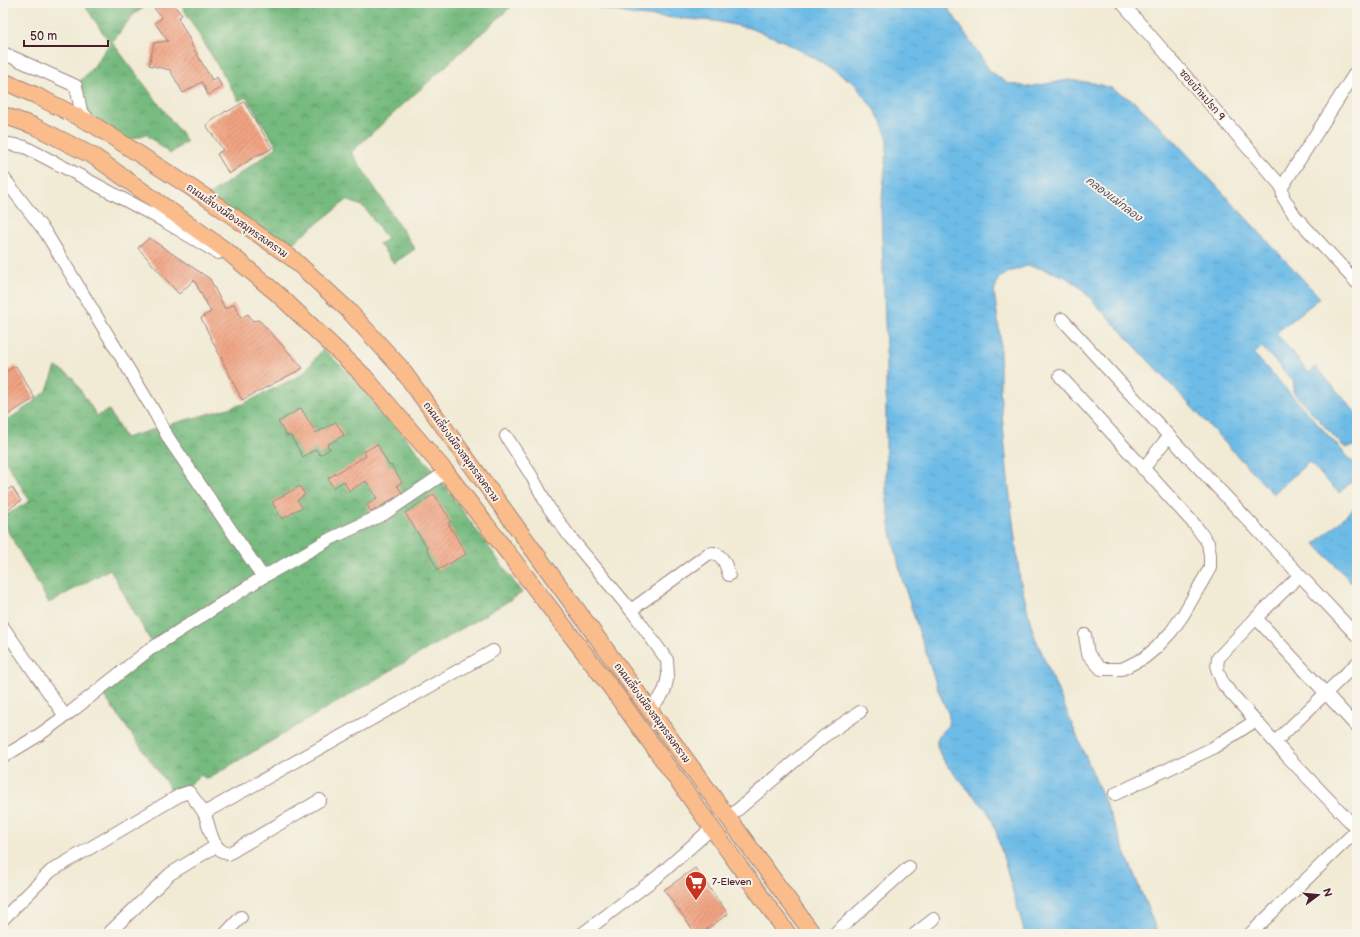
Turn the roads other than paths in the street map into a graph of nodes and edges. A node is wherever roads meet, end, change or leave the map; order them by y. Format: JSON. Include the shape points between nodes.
{"nodes":[{"id":1,"x":1122,"y":3,"type":"edge"},
{"id":2,"x":3,"y":53,"type":"edge"},
{"id":3,"x":1357,"y":70,"type":"edge"},
{"id":4,"x":3,"y":82,"type":"edge"},
{"id":5,"x":3,"y":115,"type":"edge"},
{"id":6,"x":94,"y":124,"type":"junction"},
{"id":7,"x":3,"y":143,"type":"edge"},
{"id":8,"x":3,"y":178,"type":"edge"},
{"id":9,"x":1282,"y":187,"type":"junction"},
{"id":10,"x":1357,"y":283,"type":"edge"},
{"id":11,"x":281,"y":297,"type":"junction"},
{"id":12,"x":1062,"y":319,"type":"dead end"},
{"id":13,"x":1060,"y":376,"type":"dead end"},
{"id":14,"x":506,"y":436,"type":"dead end"},
{"id":15,"x":1169,"y":436,"type":"junction"},
{"id":16,"x":1143,"y":469,"type":"junction"},
{"id":17,"x":446,"y":472,"type":"junction"},
{"id":18,"x":729,"y":575,"type":"dead end"},
{"id":19,"x":1299,"y":576,"type":"junction"},
{"id":20,"x":263,"y":578,"type":"junction"},
{"id":21,"x":631,"y":610,"type":"junction"},
{"id":22,"x":1256,"y":618,"type":"junction"},
{"id":23,"x":3,"y":627,"type":"edge"},
{"id":24,"x":1085,"y":635,"type":"dead end"},
{"id":25,"x":1357,"y":636,"type":"edge"},
{"id":26,"x":493,"y":652,"type":"dead end"},
{"id":27,"x":1356,"y":667,"type":"edge"},
{"id":28,"x":1324,"y":693,"type":"junction"},
{"id":29,"x":650,"y":709,"type":"junction"},
{"id":30,"x":860,"y":712,"type":"dead end"},
{"id":31,"x":65,"y":716,"type":"junction"},
{"id":32,"x":1255,"y":721,"type":"junction"},
{"id":33,"x":1357,"y":728,"type":"edge"},
{"id":34,"x":1275,"y":742,"type":"junction"},
{"id":35,"x":3,"y":757,"type":"edge"},
{"id":36,"x":1115,"y":794,"type":"dead end"},
{"id":37,"x":320,"y":800,"type":"dead end"},
{"id":38,"x":204,"y":813,"type":"junction"},
{"id":39,"x":728,"y":818,"type":"junction"},
{"id":40,"x":712,"y":828,"type":"junction"},
{"id":41,"x":1357,"y":830,"type":"edge"},
{"id":42,"x":216,"y":846,"type":"junction"},
{"id":43,"x":909,"y":867,"type":"dead end"},
{"id":44,"x":241,"y":917,"type":"dead end"},
{"id":45,"x":934,"y":918,"type":"dead end"},
{"id":46,"x":3,"y":919,"type":"edge"},
{"id":47,"x":108,"y":934,"type":"edge"},
{"id":48,"x":224,"y":934,"type":"edge"},
{"id":49,"x":582,"y":934,"type":"edge"},
{"id":50,"x":788,"y":934,"type":"edge"},
{"id":51,"x":813,"y":934,"type":"edge"},
{"id":52,"x":834,"y":934,"type":"edge"},
{"id":53,"x":915,"y":934,"type":"edge"},
{"id":54,"x":1250,"y":934,"type":"edge"}],
"edges":[{"from":1,"to":9,"type":"street","name":"ซอยบ้านปรก 9"},
{"from":2,"to":6,"type":"street","via":[[76,86],[81,111]]},
{"from":3,"to":9,"type":"street"},
{"from":4,"to":6,"type":"main road","name":"ถนนเลี่ยงเมืองสมุทรสงคราม"},
{"from":5,"to":11,"type":"main road","name":"ถนนเลี่ยงเมืองสมุทรสงคราม","via":[[34,126],[95,158],[228,252]]},
{"from":6,"to":29,"type":"main road","name":"ถนนเลี่ยงเมืองสมุทรสงคราม","via":[[207,198],[293,259],[348,310],[400,367]]},
{"from":7,"to":11,"type":"street","via":[[24,147],[164,220],[223,256]]},
{"from":8,"to":20,"type":"street","via":[[46,233],[169,439]]},
{"from":9,"to":10,"type":"street","via":[[1283,197],[1296,216]]},
{"from":11,"to":17,"type":"main road","name":"ถนนเลี่ยงเมืองสมุทรสงคราม","via":[[364,376]]},
{"from":12,"to":15,"type":"street"},
{"from":13,"to":16,"type":"street"},
{"from":14,"to":21,"type":"street","via":[[549,508]]},
{"from":15,"to":16,"type":"street"},
{"from":15,"to":19,"type":"street"},
{"from":16,"to":24,"type":"street","via":[[1195,525],[1208,543],[1210,568],[1171,632],[1144,658],[1122,669],[1101,669],[1088,654]]},
{"from":17,"to":20,"type":"street","via":[[384,514],[332,538]]},
{"from":17,"to":40,"type":"main road","name":"ถนนเลี่ยงเมืองสมุทรสงคราม","via":[[612,689]]},
{"from":18,"to":21,"type":"street","via":[[721,556],[708,554]]},
{"from":19,"to":22,"type":"street"},
{"from":19,"to":25,"type":"street"},
{"from":20,"to":31,"type":"street","via":[[149,650]]},
{"from":21,"to":29,"type":"street","via":[[667,660],[668,676],[665,689]]},
{"from":22,"to":28,"type":"street"},
{"from":22,"to":32,"type":"street","via":[[1218,658],[1217,665],[1223,684]]},
{"from":23,"to":31,"type":"street"},
{"from":26,"to":38,"type":"street"},
{"from":27,"to":28,"type":"street"},
{"from":28,"to":33,"type":"street"},
{"from":28,"to":34,"type":"street"},
{"from":29,"to":39,"type":"main road","name":"ถนนเลี่ยงเมืองสมุทรสงคราม"},
{"from":30,"to":39,"type":"street","via":[[822,737]]},
{"from":31,"to":35,"type":"street"},
{"from":32,"to":34,"type":"street"},
{"from":32,"to":36,"type":"street","via":[[1211,749]]},
{"from":34,"to":41,"type":"street"},
{"from":37,"to":42,"type":"street","via":[[228,854],[221,852]]},
{"from":38,"to":42,"type":"street"},
{"from":38,"to":46,"type":"street","via":[[189,792],[180,795],[51,871]]},
{"from":39,"to":51,"type":"main road","name":"ถนนเลี่ยงเมืองสมุทรสงคราม"},
{"from":40,"to":49,"type":"street","via":[[657,877]]},
{"from":40,"to":50,"type":"main road","name":"ถนนเลี่ยงเมืองสมุทรสงคราม"},
{"from":41,"to":54,"type":"street"},
{"from":42,"to":47,"type":"street","via":[[170,874]]},
{"from":43,"to":52,"type":"street"},
{"from":44,"to":48,"type":"street"},
{"from":45,"to":53,"type":"street"}]}
